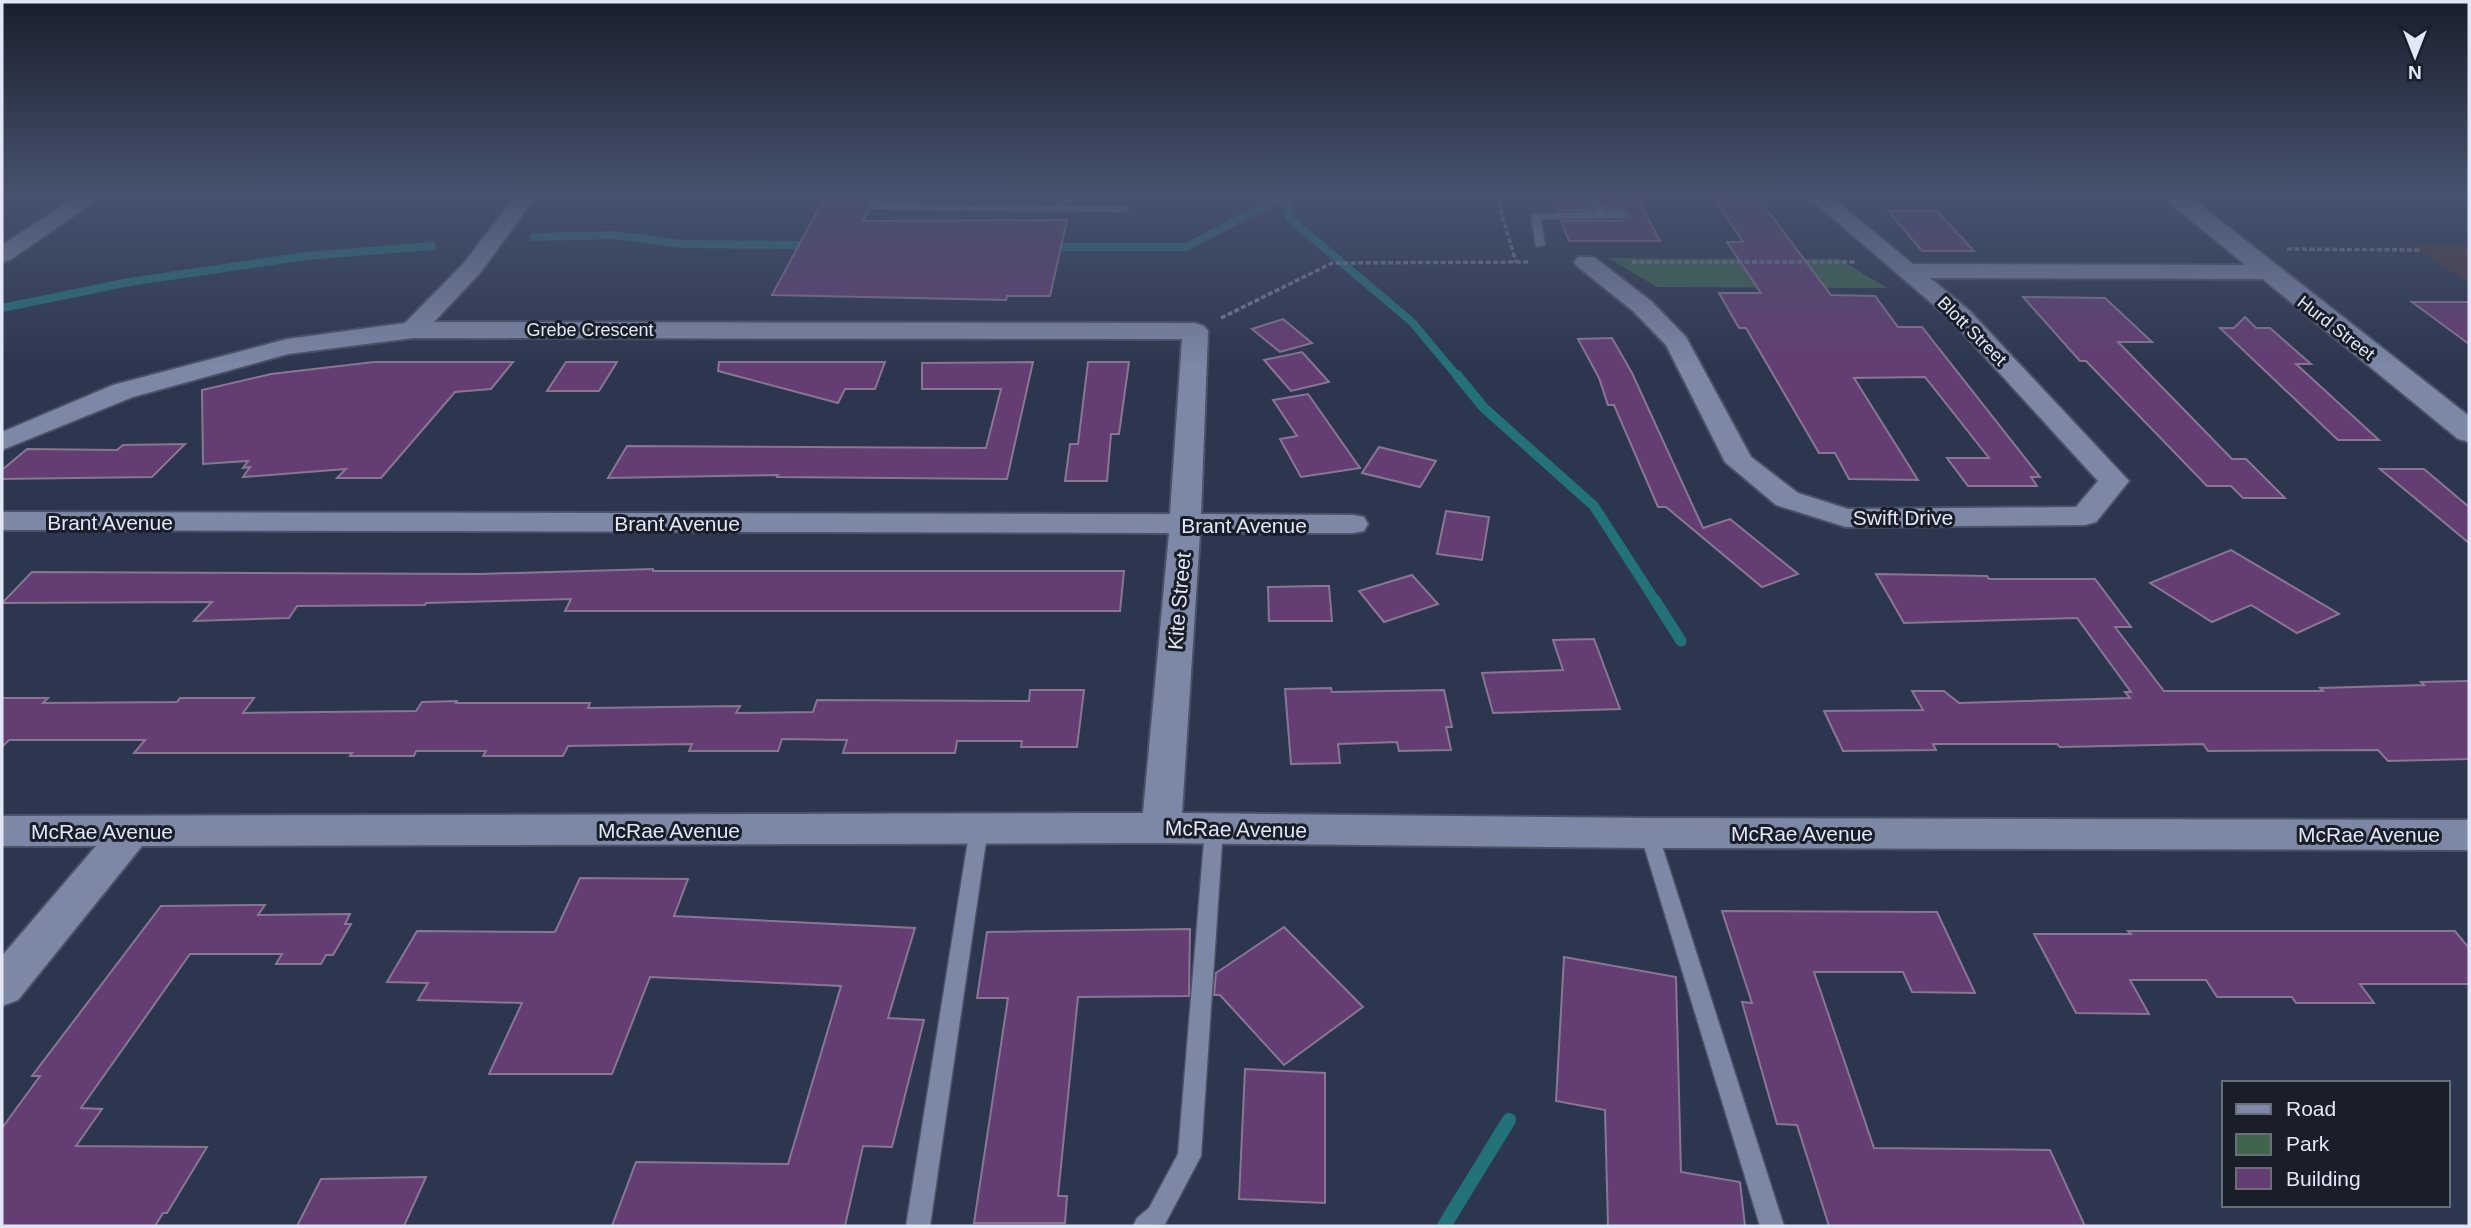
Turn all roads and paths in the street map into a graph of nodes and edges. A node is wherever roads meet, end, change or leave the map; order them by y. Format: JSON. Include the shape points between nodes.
{"nodes":[{"id":1,"x":484,"y":252,"type":"edge"},
{"id":2,"x":1513,"y":252,"type":"edge"},
{"id":3,"x":1884,"y":252,"type":"edge"},
{"id":4,"x":2242,"y":252,"type":"edge"},
{"id":5,"x":1516,"y":262,"type":"junction"},
{"id":6,"x":1586,"y":262,"type":"junction"},
{"id":7,"x":1902,"y":267,"type":"junction"},
{"id":8,"x":2266,"y":272,"type":"junction"},
{"id":9,"x":413,"y":330,"type":"junction"},
{"id":10,"x":1195,"y":331,"type":"junction"},
{"id":11,"x":2469,"y":432,"type":"edge"},
{"id":12,"x":2,"y":442,"type":"edge"},
{"id":13,"x":2113,"y":481,"type":"joint"},
{"id":14,"x":2,"y":521,"type":"edge"},
{"id":15,"x":1353,"y":524,"type":"dead end"},
{"id":16,"x":1185,"y":525,"type":"junction"},
{"id":17,"x":979,"y":828,"type":"junction"},
{"id":18,"x":1161,"y":828,"type":"junction"},
{"id":19,"x":1214,"y":829,"type":"junction"},
{"id":20,"x":2,"y":831,"type":"edge"},
{"id":21,"x":131,"y":831,"type":"junction"},
{"id":22,"x":1648,"y":833,"type":"junction"},
{"id":23,"x":2469,"y":835,"type":"edge"},
{"id":24,"x":2,"y":987,"type":"edge"},
{"id":25,"x":918,"y":1226,"type":"edge"},
{"id":26,"x":1145,"y":1226,"type":"edge"},
{"id":27,"x":1772,"y":1226,"type":"edge"}],
"edges":[{"from":1,"to":9,"type":"street"},
{"from":2,"to":5,"type":"path"},
{"from":3,"to":7,"type":"street","name":"Blott Street"},
{"from":4,"to":8,"type":"street","name":"Hurd Street"},
{"from":5,"to":6,"type":"path"},
{"from":5,"to":10,"type":"path","via":[[1332,263]]},
{"from":6,"to":7,"type":"path"},
{"from":6,"to":13,"type":"street","name":"Swift Drive","via":[[1642,306],[1677,342],[1739,462],[1787,499],[1846,518],[2085,516]]},
{"from":7,"to":8,"type":"street"},
{"from":7,"to":13,"type":"street","name":"Blott Street","via":[[1959,315]]},
{"from":8,"to":11,"type":"street","name":"Hurd Street"},
{"from":9,"to":10,"type":"street","name":"Grebe Crescent"},
{"from":9,"to":12,"type":"street","name":"Grebe Crescent","via":[[287,347],[136,388]]},
{"from":10,"to":16,"type":"street","name":"Kite Street"},
{"from":14,"to":16,"type":"street","name":"Brant Avenue"},
{"from":15,"to":16,"type":"street","name":"Brant Avenue"},
{"from":16,"to":18,"type":"street","name":"Kite Street"},
{"from":17,"to":18,"type":"street","name":"McRae Avenue"},
{"from":17,"to":21,"type":"street","name":"McRae Avenue"},
{"from":17,"to":25,"type":"lane"},
{"from":18,"to":19,"type":"street","name":"McRae Avenue"},
{"from":19,"to":22,"type":"street","name":"McRae Avenue"},
{"from":19,"to":26,"type":"lane","via":[[1189,1156],[1157,1216]]},
{"from":20,"to":21,"type":"street","name":"McRae Avenue"},
{"from":21,"to":24,"type":"street"},
{"from":22,"to":23,"type":"street","name":"McRae Avenue"},
{"from":22,"to":27,"type":"lane"}]}
